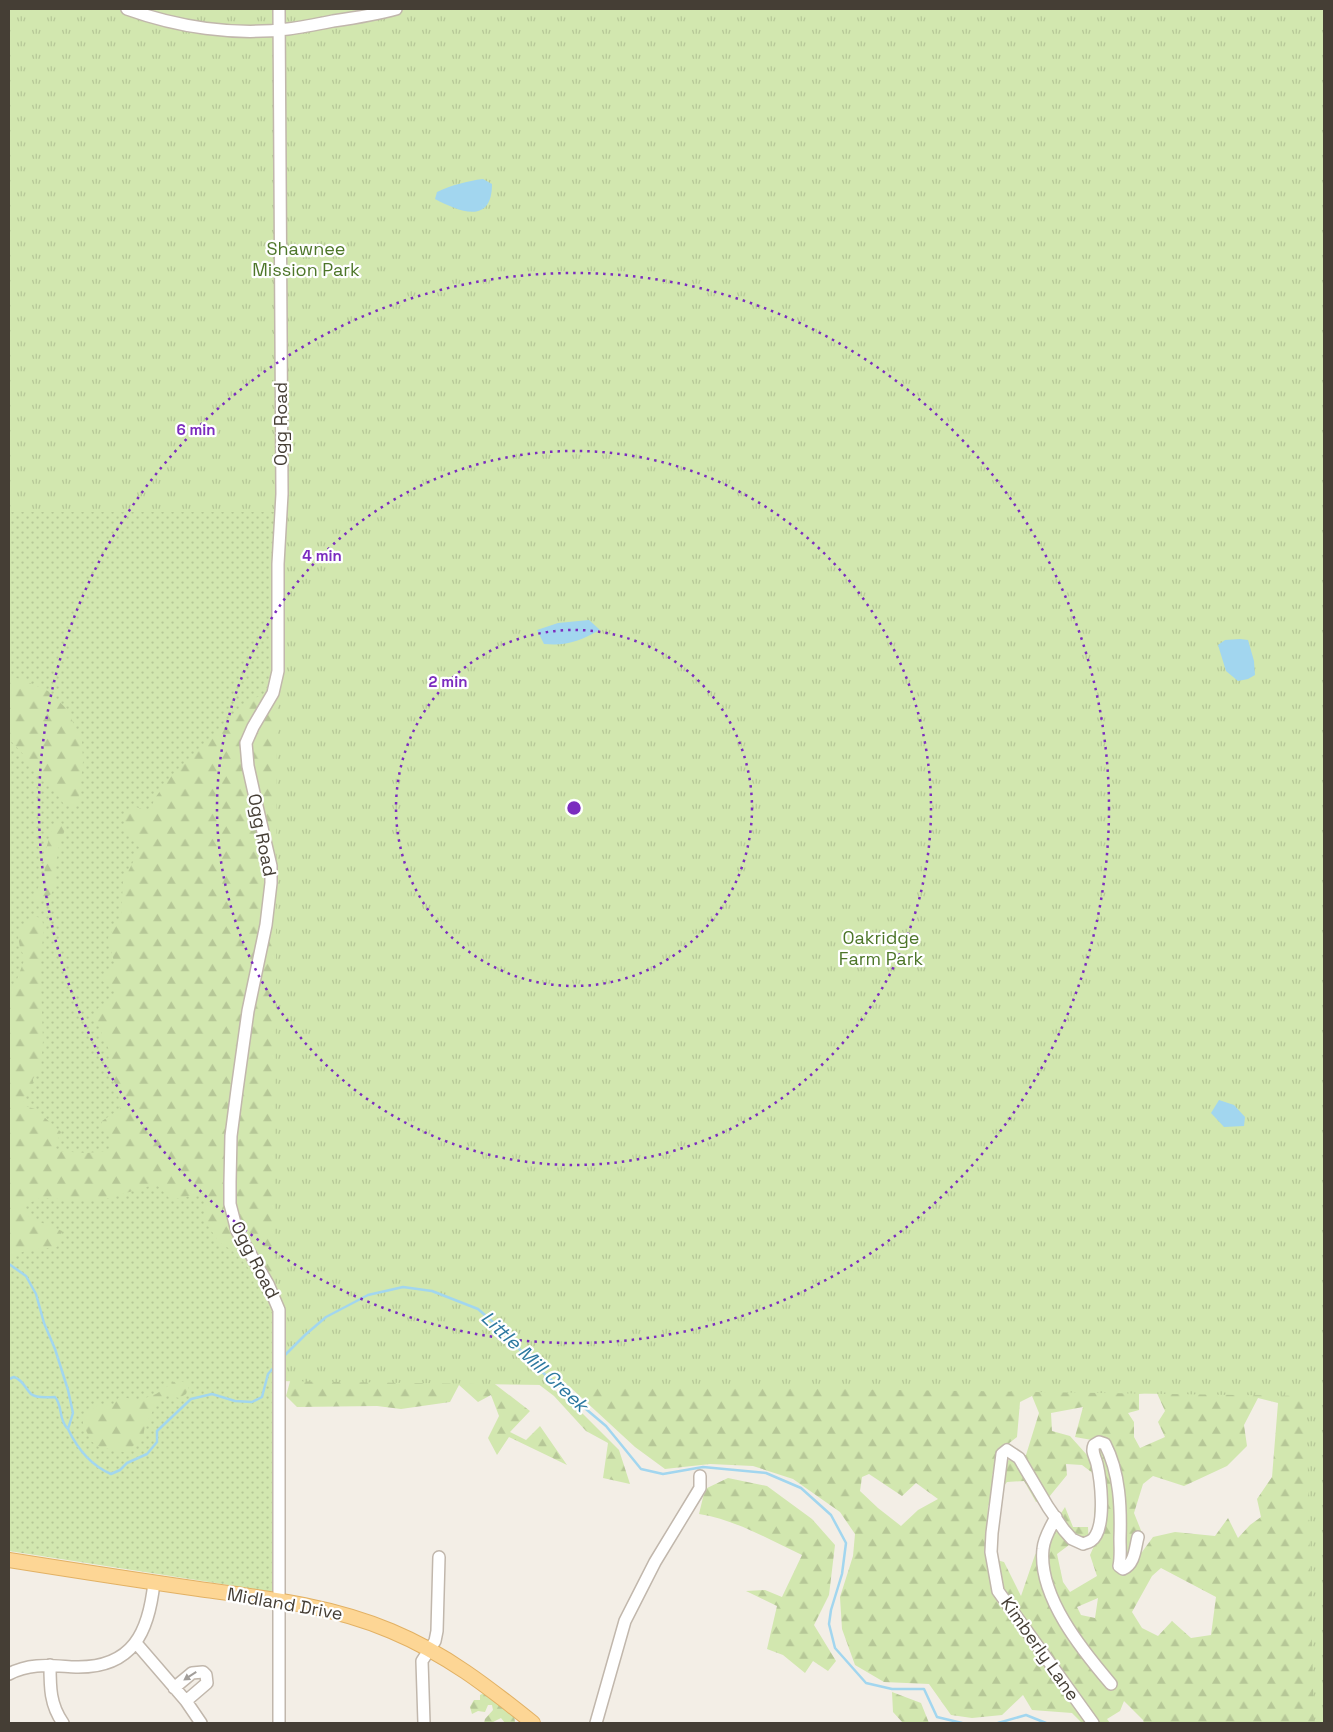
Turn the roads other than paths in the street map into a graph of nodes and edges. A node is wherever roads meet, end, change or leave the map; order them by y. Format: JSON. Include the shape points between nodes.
{"nodes":[{"id":1,"x":127,"y":9,"type":"edge"},
{"id":2,"x":279,"y":9,"type":"edge"},
{"id":3,"x":396,"y":9,"type":"edge"},
{"id":4,"x":279,"y":30,"type":"junction"},
{"id":5,"x":700,"y":1476,"type":"dead end"},
{"id":6,"x":1056,"y":1517,"type":"junction"},
{"id":7,"x":1138,"y":1537,"type":"dead end"},
{"id":8,"x":439,"y":1557,"type":"dead end"},
{"id":9,"x":9,"y":1560,"type":"edge"},
{"id":10,"x":154,"y":1582,"type":"junction"},
{"id":11,"x":278,"y":1600,"type":"junction"},
{"id":12,"x":136,"y":1643,"type":"junction"},
{"id":13,"x":429,"y":1650,"type":"junction"},
{"id":14,"x":50,"y":1665,"type":"junction"},
{"id":15,"x":9,"y":1673,"type":"edge"},
{"id":16,"x":1111,"y":1684,"type":"dead end"},
{"id":17,"x":174,"y":1688,"type":"junction"},
{"id":18,"x":186,"y":1701,"type":"junction"},
{"id":19,"x":63,"y":1723,"type":"edge"},
{"id":20,"x":201,"y":1723,"type":"edge"},
{"id":21,"x":279,"y":1723,"type":"edge"},
{"id":22,"x":424,"y":1723,"type":"edge"},
{"id":23,"x":533,"y":1723,"type":"edge"},
{"id":24,"x":596,"y":1723,"type":"edge"},
{"id":25,"x":1092,"y":1723,"type":"edge"}],
"edges":[{"from":1,"to":4,"type":"street","via":[[193,26],[222,30]]},
{"from":2,"to":4,"type":"street","name":"Ogg Road"},
{"from":3,"to":4,"type":"street"},
{"from":4,"to":11,"type":"street","name":"Ogg Road","via":[[282,494],[278,671],[273,693],[246,743],[248,766],[271,866],[271,883],[236,1090],[230,1182],[235,1226],[276,1300],[279,1322]]},
{"from":5,"to":24,"type":"street","via":[[700,1488],[655,1562],[625,1621]]},
{"from":6,"to":7,"type":"street","name":"Kimberly Lane","via":[[1064,1530],[1083,1544],[1097,1534],[1101,1500],[1092,1449],[1099,1442],[1105,1444],[1108,1451],[1120,1500],[1119,1566],[1123,1569],[1131,1563]]},
{"from":6,"to":16,"type":"street","name":"Kimberly Lane","via":[[1042,1549],[1043,1571],[1062,1619]]},
{"from":6,"to":25,"type":"street","name":"Kimberly Lane","via":[[1019,1458],[1007,1450],[1000,1462],[992,1533],[991,1552],[998,1591]]},
{"from":8,"to":13,"type":"street","via":[[437,1631]]},
{"from":9,"to":10,"type":"main road","name":"Midland Drive"},
{"from":10,"to":11,"type":"main road","name":"Midland Drive"},
{"from":10,"to":12,"type":"street","via":[[148,1620]]},
{"from":11,"to":13,"type":"main road","name":"Midland Drive","via":[[354,1617]]},
{"from":11,"to":21,"type":"street","name":"Ogg Road"},
{"from":12,"to":14,"type":"street","via":[[106,1662],[78,1667]]},
{"from":12,"to":17,"type":"street"},
{"from":13,"to":22,"type":"street","via":[[422,1661]]},
{"from":13,"to":23,"type":"main road","name":"Midland Drive","via":[[473,1675]]},
{"from":14,"to":15,"type":"street","via":[[23,1667]]},
{"from":14,"to":19,"type":"street","via":[[50,1696]]},
{"from":17,"to":18,"type":"street"},
{"from":18,"to":17,"type":"street","one_way":true,"via":[[204,1687],[206,1675],[203,1672],[192,1673]]},
{"from":18,"to":20,"type":"street"}]}
